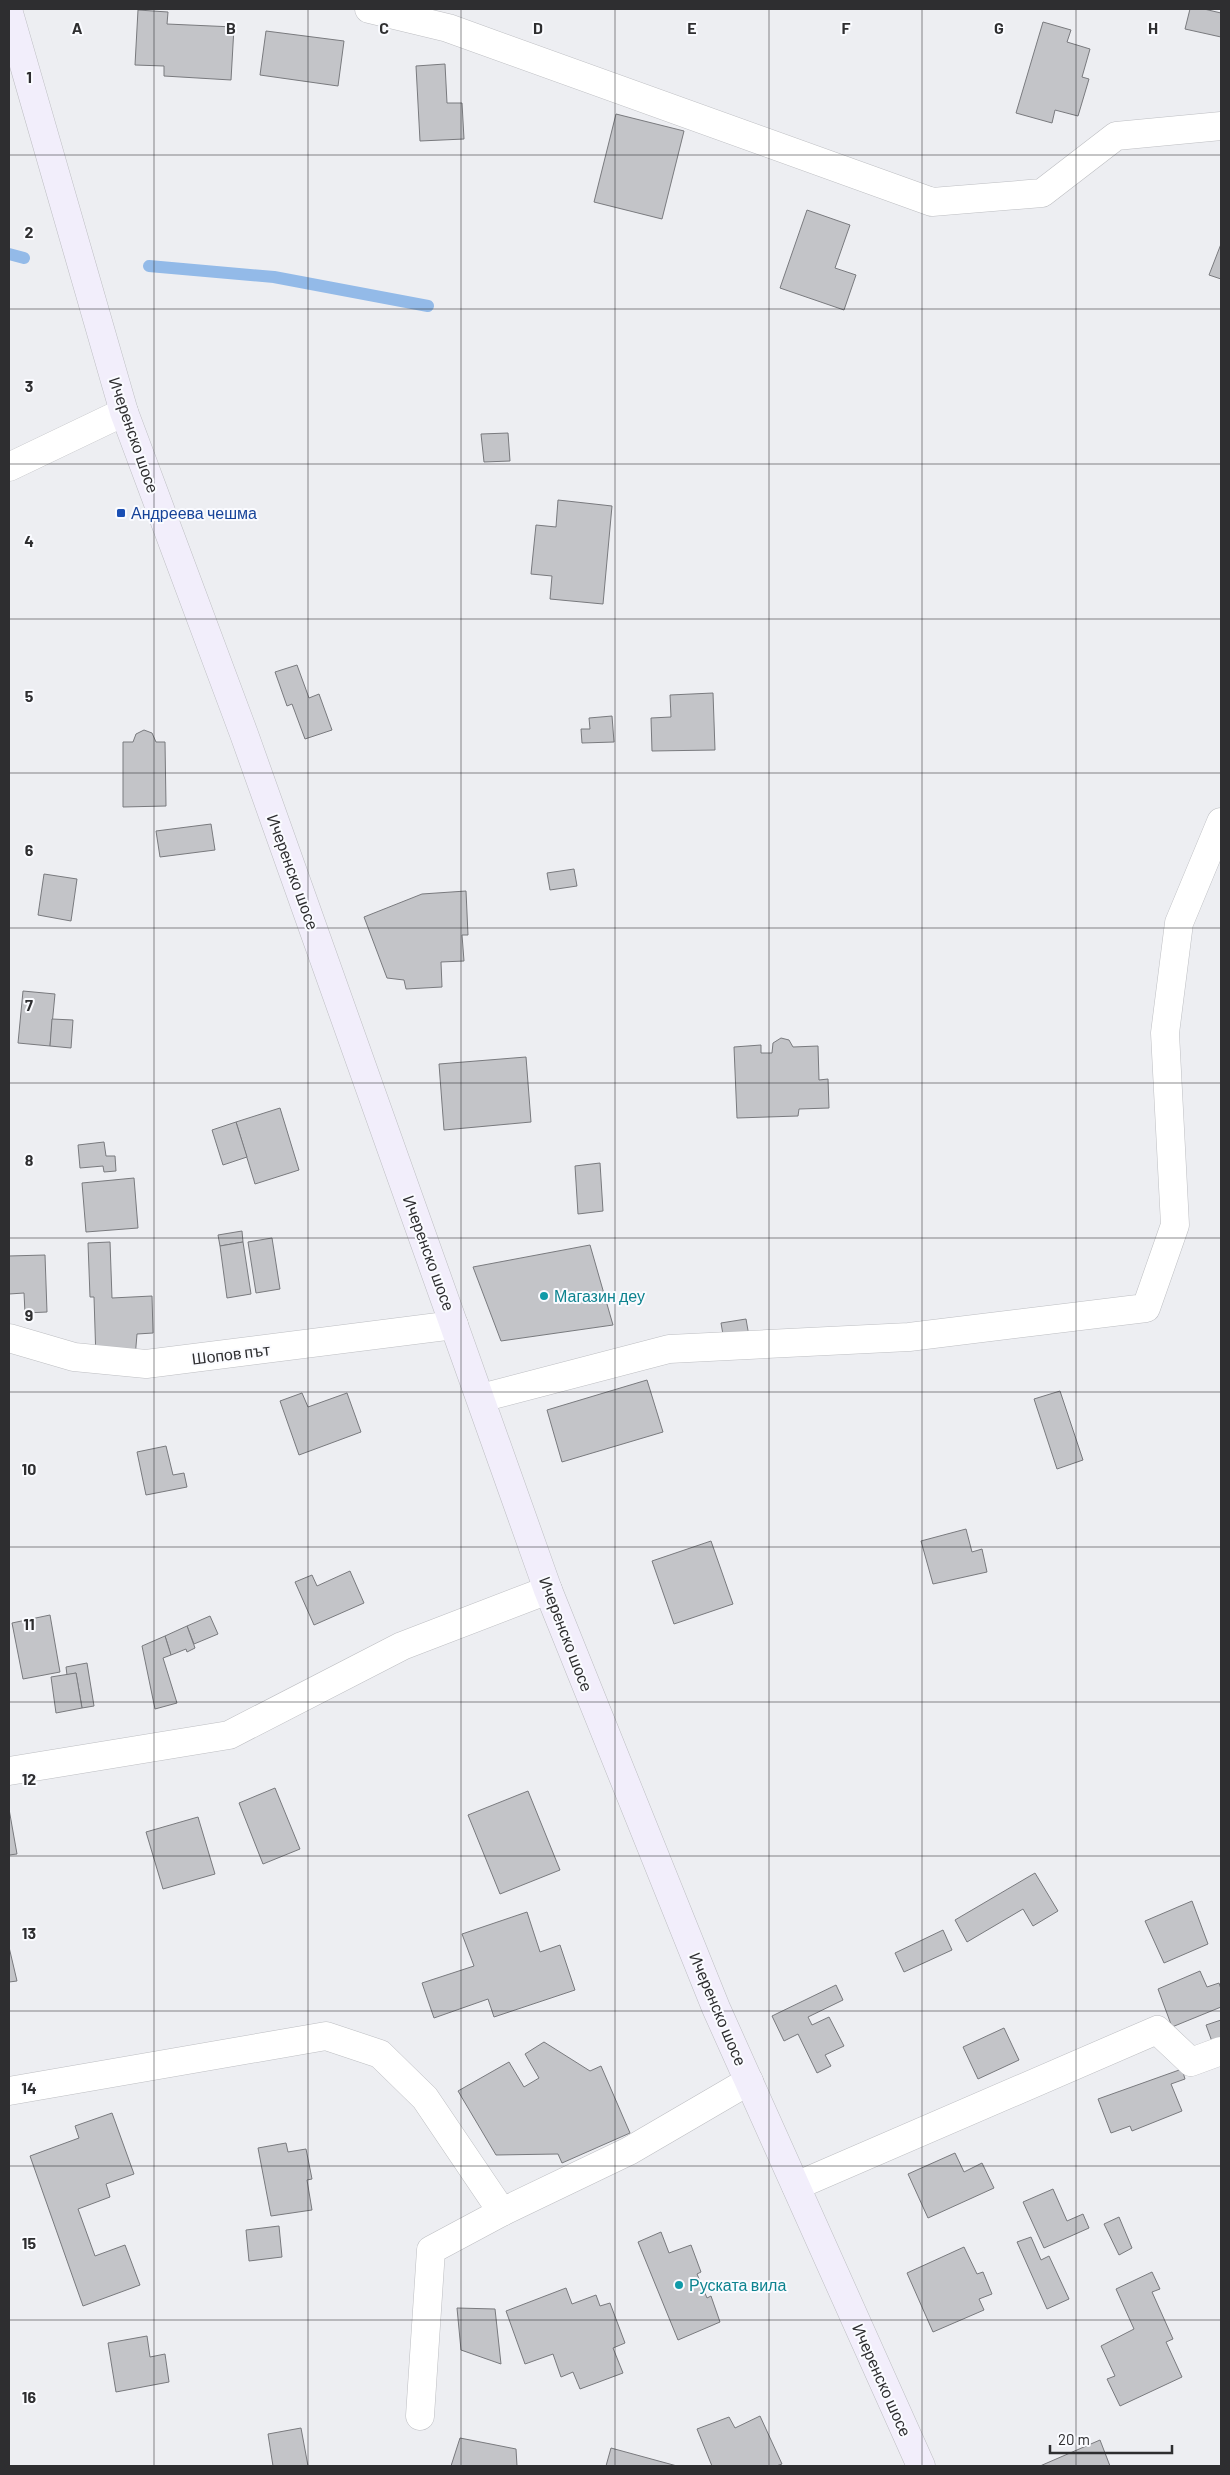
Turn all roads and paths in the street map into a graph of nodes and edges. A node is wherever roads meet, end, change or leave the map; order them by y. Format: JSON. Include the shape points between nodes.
{"nodes":[{"id":1,"x":369,"y":9,"type":"edge"},
{"id":2,"x":9,"y":13,"type":"edge"},
{"id":3,"x":1221,"y":126,"type":"edge"},
{"id":4,"x":124,"y":412,"type":"junction"},
{"id":5,"x":9,"y":467,"type":"edge"},
{"id":6,"x":1221,"y":822,"type":"edge"},
{"id":7,"x":454,"y":1325,"type":"junction"},
{"id":8,"x":9,"y":1338,"type":"edge"},
{"id":9,"x":481,"y":1398,"type":"junction"},
{"id":10,"x":548,"y":1590,"type":"junction"},
{"id":11,"x":9,"y":1771,"type":"edge"},
{"id":12,"x":1221,"y":2051,"type":"edge"},
{"id":13,"x":749,"y":2081,"type":"junction"},
{"id":14,"x":9,"y":2091,"type":"edge"},
{"id":15,"x":796,"y":2186,"type":"junction"},
{"id":16,"x":502,"y":2212,"type":"junction"},
{"id":17,"x":420,"y":2416,"type":"dead end"},
{"id":18,"x":921,"y":2466,"type":"edge"}],
"edges":[{"from":1,"to":3,"type":"street","via":[[448,28],[932,202],[1042,193],[1116,136]]},
{"from":2,"to":4,"type":"street","name":"Ичеренско шосе"},
{"from":4,"to":5,"type":"street"},
{"from":4,"to":7,"type":"street","name":"Ичеренско шосе","via":[[244,734]]},
{"from":6,"to":9,"type":"street","via":[[1179,923],[1165,1034],[1175,1225],[1146,1308],[909,1337],[669,1349]]},
{"from":7,"to":8,"type":"street","name":"Шопов път","via":[[146,1364],[74,1356]]},
{"from":7,"to":9,"type":"street","name":"Ичеренско шосе"},
{"from":9,"to":10,"type":"street","name":"Ичеренско шосе"},
{"from":10,"to":11,"type":"street","via":[[402,1646],[229,1735]]},
{"from":10,"to":13,"type":"street","name":"Ичеренско шосе","via":[[716,2008]]},
{"from":12,"to":15,"type":"street","via":[[1191,2062],[1157,2030]]},
{"from":13,"to":15,"type":"street","name":"Ичеренско шосе"},
{"from":13,"to":16,"type":"street","via":[[629,2151]]},
{"from":14,"to":16,"type":"street","via":[[326,2036],[380,2054],[426,2098]]},
{"from":15,"to":18,"type":"street","name":"Ичеренско шосе"},
{"from":16,"to":17,"type":"street","via":[[431,2250]]}]}
